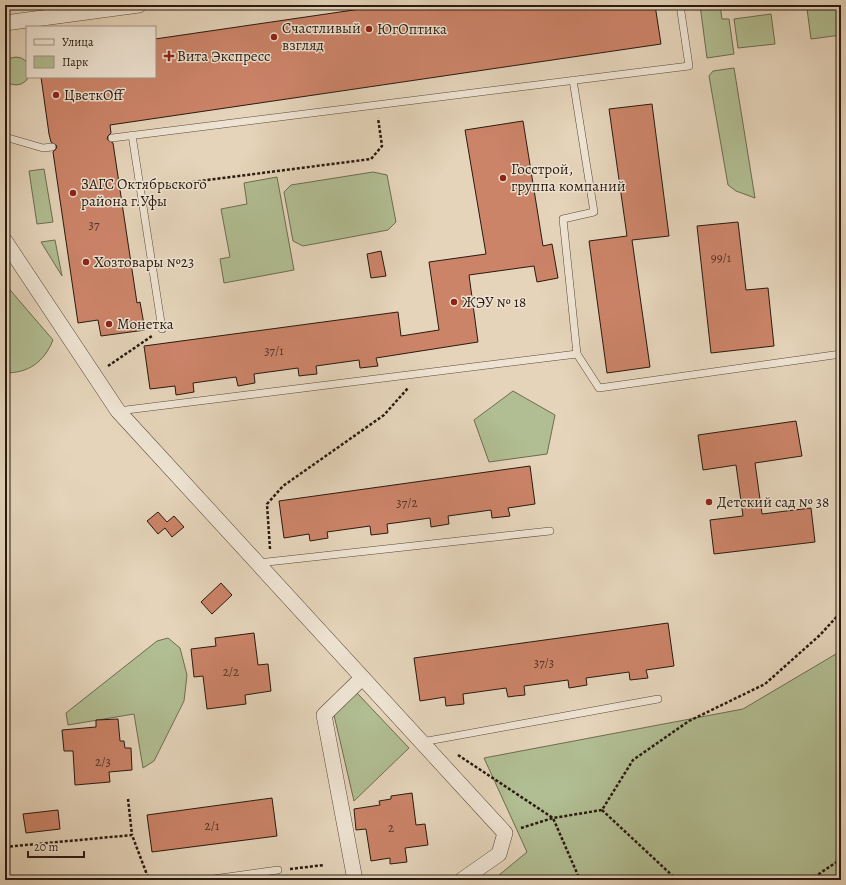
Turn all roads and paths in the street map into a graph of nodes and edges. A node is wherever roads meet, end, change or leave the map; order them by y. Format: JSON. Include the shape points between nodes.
{"nodes":[{"id":1,"x":139,"y":5,"type":"edge"},
{"id":2,"x":680,"y":5,"type":"edge"},
{"id":3,"x":5,"y":23,"type":"edge"},
{"id":4,"x":573,"y":80,"type":"junction"},
{"id":5,"x":376,"y":105,"type":"junction"},
{"id":6,"x":132,"y":135,"type":"junction"},
{"id":7,"x":5,"y":137,"type":"edge"},
{"id":8,"x":112,"y":138,"type":"dead end"},
{"id":9,"x":52,"y":147,"type":"dead end"},
{"id":10,"x":140,"y":189,"type":"junction"},
{"id":11,"x":5,"y":241,"type":"edge"},
{"id":12,"x":162,"y":329,"type":"joint"},
{"id":13,"x":578,"y":354,"type":"junction"},
{"id":14,"x":841,"y":354,"type":"edge"},
{"id":15,"x":104,"y":368,"type":"dead end"},
{"id":16,"x":420,"y":374,"type":"junction"},
{"id":17,"x":118,"y":411,"type":"junction"},
{"id":18,"x":550,"y":531,"type":"dead end"},
{"id":19,"x":264,"y":562,"type":"junction"},
{"id":20,"x":841,"y":612,"type":"edge"},
{"id":21,"x":362,"y":678,"type":"junction"},
{"id":22,"x":658,"y":699,"type":"dead end"},
{"id":23,"x":421,"y":742,"type":"junction"},
{"id":24,"x":459,"y":755,"type":"dead end"},
{"id":25,"x":128,"y":799,"type":"dead end"},
{"id":26,"x":602,"y":810,"type":"junction"},
{"id":27,"x":553,"y":818,"type":"junction"},
{"id":28,"x":505,"y":833,"type":"junction"},
{"id":29,"x":132,"y":835,"type":"junction"},
{"id":30,"x":5,"y":847,"type":"edge"},
{"id":31,"x":841,"y":859,"type":"edge"},
{"id":32,"x":324,"y":865,"type":"dead end"},
{"id":33,"x":278,"y":870,"type":"joint"},
{"id":34,"x":149,"y":880,"type":"edge"},
{"id":35,"x":206,"y":880,"type":"edge"},
{"id":36,"x":355,"y":880,"type":"edge"},
{"id":37,"x":462,"y":880,"type":"edge"},
{"id":38,"x":580,"y":880,"type":"edge"},
{"id":39,"x":677,"y":880,"type":"edge"},
{"id":40,"x":810,"y":880,"type":"edge"}],
"edges":[{"from":1,"to":3,"type":"street"},
{"from":2,"to":4,"type":"lane","via":[[690,66]]},
{"from":4,"to":5,"type":"lane"},
{"from":4,"to":13,"type":"lane","via":[[594,212],[563,219]]},
{"from":5,"to":6,"type":"lane"},
{"from":5,"to":10,"type":"path","via":[[382,146],[371,159]]},
{"from":6,"to":8,"type":"lane"},
{"from":6,"to":10,"type":"lane"},
{"from":7,"to":9,"type":"lane","via":[[43,148]]},
{"from":10,"to":12,"type":"lane"},
{"from":11,"to":17,"type":"street"},
{"from":12,"to":15,"type":"path"},
{"from":13,"to":14,"type":"lane","via":[[599,388]]},
{"from":13,"to":16,"type":"lane"},
{"from":16,"to":17,"type":"lane"},
{"from":16,"to":19,"type":"path","via":[[384,415],[283,486],[267,504]]},
{"from":17,"to":19,"type":"street"},
{"from":18,"to":19,"type":"lane"},
{"from":19,"to":21,"type":"street"},
{"from":20,"to":26,"type":"path","via":[[820,635],[765,684],[689,721],[633,760]]},
{"from":21,"to":23,"type":"street"},
{"from":21,"to":36,"type":"street","via":[[324,715]]},
{"from":22,"to":23,"type":"lane"},
{"from":23,"to":28,"type":"street"},
{"from":24,"to":27,"type":"path"},
{"from":25,"to":29,"type":"path"},
{"from":26,"to":27,"type":"path"},
{"from":26,"to":39,"type":"path"},
{"from":27,"to":28,"type":"path"},
{"from":27,"to":38,"type":"path"},
{"from":28,"to":37,"type":"street","via":[[499,854]]},
{"from":29,"to":30,"type":"path"},
{"from":29,"to":34,"type":"path"},
{"from":31,"to":40,"type":"path"},
{"from":32,"to":33,"type":"path"},
{"from":33,"to":35,"type":"lane"}]}
